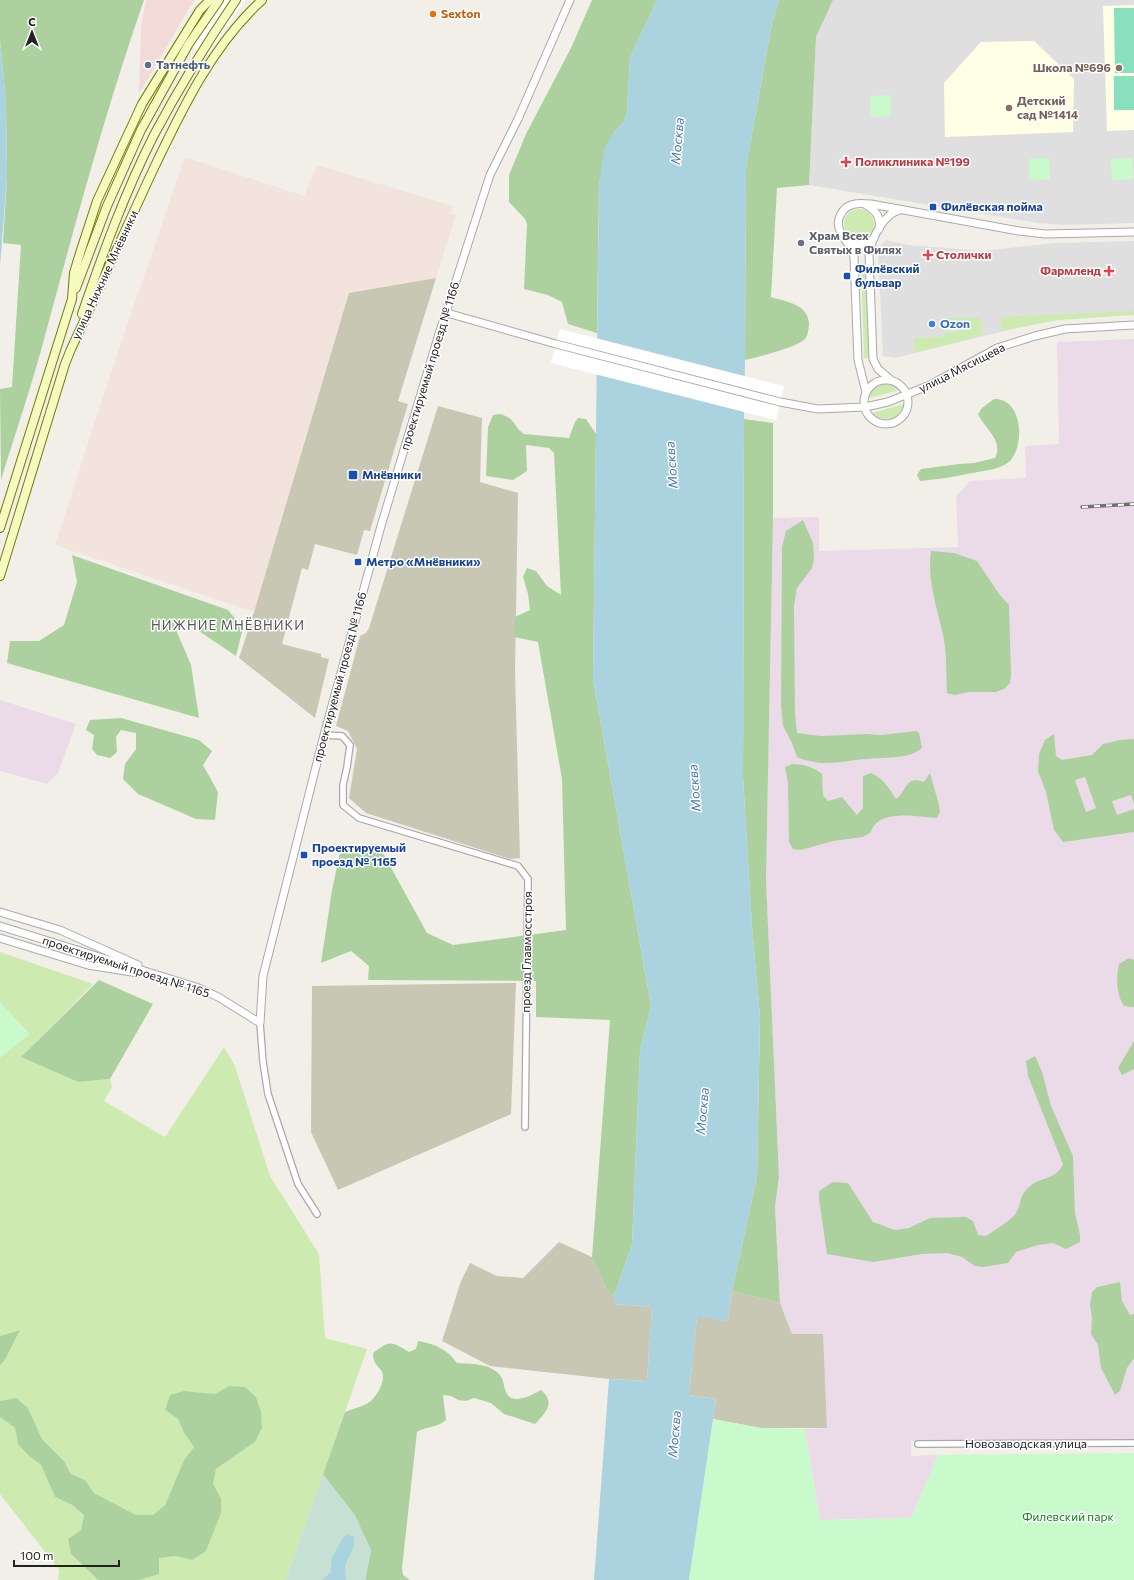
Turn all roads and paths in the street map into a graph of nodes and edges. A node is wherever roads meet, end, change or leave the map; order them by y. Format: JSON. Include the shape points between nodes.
{"nodes":[{"id":1,"x":210,"y":0,"type":"edge"},
{"id":2,"x":219,"y":0,"type":"edge"},
{"id":3,"x":236,"y":0,"type":"edge"},
{"id":4,"x":262,"y":0,"type":"edge"},
{"id":5,"x":570,"y":0,"type":"edge"},
{"id":6,"x":862,"y":204,"type":"junction"},
{"id":7,"x":902,"y":209,"type":"junction"},
{"id":8,"x":1134,"y":232,"type":"edge"},
{"id":9,"x":877,"y":234,"type":"junction"},
{"id":10,"x":847,"y":241,"type":"junction"},
{"id":11,"x":72,"y":299,"type":"junction"},
{"id":12,"x":447,"y":313,"type":"junction"},
{"id":13,"x":1134,"y":325,"type":"edge"},
{"id":14,"x":71,"y":349,"type":"junction"},
{"id":15,"x":891,"y":380,"type":"junction"},
{"id":16,"x":866,"y":392,"type":"junction"},
{"id":17,"x":908,"y":395,"type":"junction"},
{"id":18,"x":865,"y":407,"type":"junction"},
{"id":19,"x":0,"y":528,"type":"edge"},
{"id":20,"x":4,"y":550,"type":"edge"},
{"id":21,"x":0,"y":576,"type":"edge"},
{"id":22,"x":324,"y":735,"type":"junction"},
{"id":23,"x":0,"y":912,"type":"edge"},
{"id":24,"x":0,"y":926,"type":"edge"},
{"id":25,"x":0,"y":938,"type":"edge"},
{"id":26,"x":162,"y":976,"type":"junction"},
{"id":27,"x":260,"y":1023,"type":"junction"},
{"id":28,"x":525,"y":1127,"type":"dead end"},
{"id":29,"x":317,"y":1214,"type":"dead end"},
{"id":30,"x":1134,"y":1443,"type":"edge"},
{"id":31,"x":918,"y":1444,"type":"dead end"}],
"edges":[{"from":1,"to":11,"type":"main road","name":"улица Нижние Мнёвники","via":[[196,16],[132,124],[89,223],[74,273]]},
{"from":2,"to":11,"type":"main road","via":[[188,45],[141,130],[107,206]]},
{"from":3,"to":14,"type":"main road","via":[[201,52],[154,136],[121,209]]},
{"from":4,"to":14,"type":"main road","name":"улица Нижние Мнёвники","via":[[226,40],[200,79],[162,153]]},
{"from":5,"to":12,"type":"street","name":"проектируемый проезд № 1166","via":[[518,119],[490,175]]},
{"from":6,"to":7,"type":"street"},
{"from":6,"to":9,"type":"street","via":[[875,211],[879,221]]},
{"from":6,"to":10,"type":"street","via":[[851,205],[840,215],[839,229]]},
{"from":7,"to":8,"type":"street","via":[[1045,234]]},
{"from":7,"to":9,"type":"street","via":[[888,216]]},
{"from":9,"to":10,"type":"street","via":[[865,244],[858,245]]},
{"from":9,"to":15,"type":"street","via":[[869,253],[873,359],[878,368]]},
{"from":10,"to":16,"type":"street","via":[[854,257],[858,360]]},
{"from":11,"to":19,"type":"main road","name":"улица Нижние Мнёвники"},
{"from":12,"to":18,"type":"street","name":"улица Мясищева","via":[[780,402],[832,410]]},
{"from":12,"to":22,"type":"street","name":"проектируемый проезд № 1166","via":[[381,526]]},
{"from":13,"to":17,"type":"street","name":"улица Мясищева","via":[[1065,330],[1035,336],[997,348]]},
{"from":14,"to":20,"type":"main road","name":"улица Нижние Мнёвники"},
{"from":15,"to":16,"type":"street","via":[[877,381]]},
{"from":15,"to":17,"type":"street","via":[[900,384]]},
{"from":16,"to":18,"type":"street"},
{"from":17,"to":18,"type":"street","name":"улица Мясищева"},
{"from":17,"to":18,"type":"street","via":[[908,409],[904,416],[893,423],[886,424],[873,420]]},
{"from":20,"to":21,"type":"main road","name":"улица Нижние Мнёвники"},
{"from":22,"to":27,"type":"street","name":"проектируемый проезд № 1166","via":[[263,976]]},
{"from":22,"to":28,"type":"street","name":"проезд Главмосстроя","via":[[342,736],[350,745],[342,785],[344,805],[359,818],[518,866],[528,879]]},
{"from":23,"to":26,"type":"street","via":[[60,930]]},
{"from":24,"to":26,"type":"street","name":"проектируемый проезд № 1165"},
{"from":25,"to":26,"type":"street","via":[[88,965]]},
{"from":26,"to":27,"type":"street","name":"проектируемый проезд № 1165","via":[[220,998]]},
{"from":27,"to":29,"type":"street","via":[[268,1094],[298,1184]]},
{"from":30,"to":31,"type":"street","name":"Новозаводская улица"}]}
